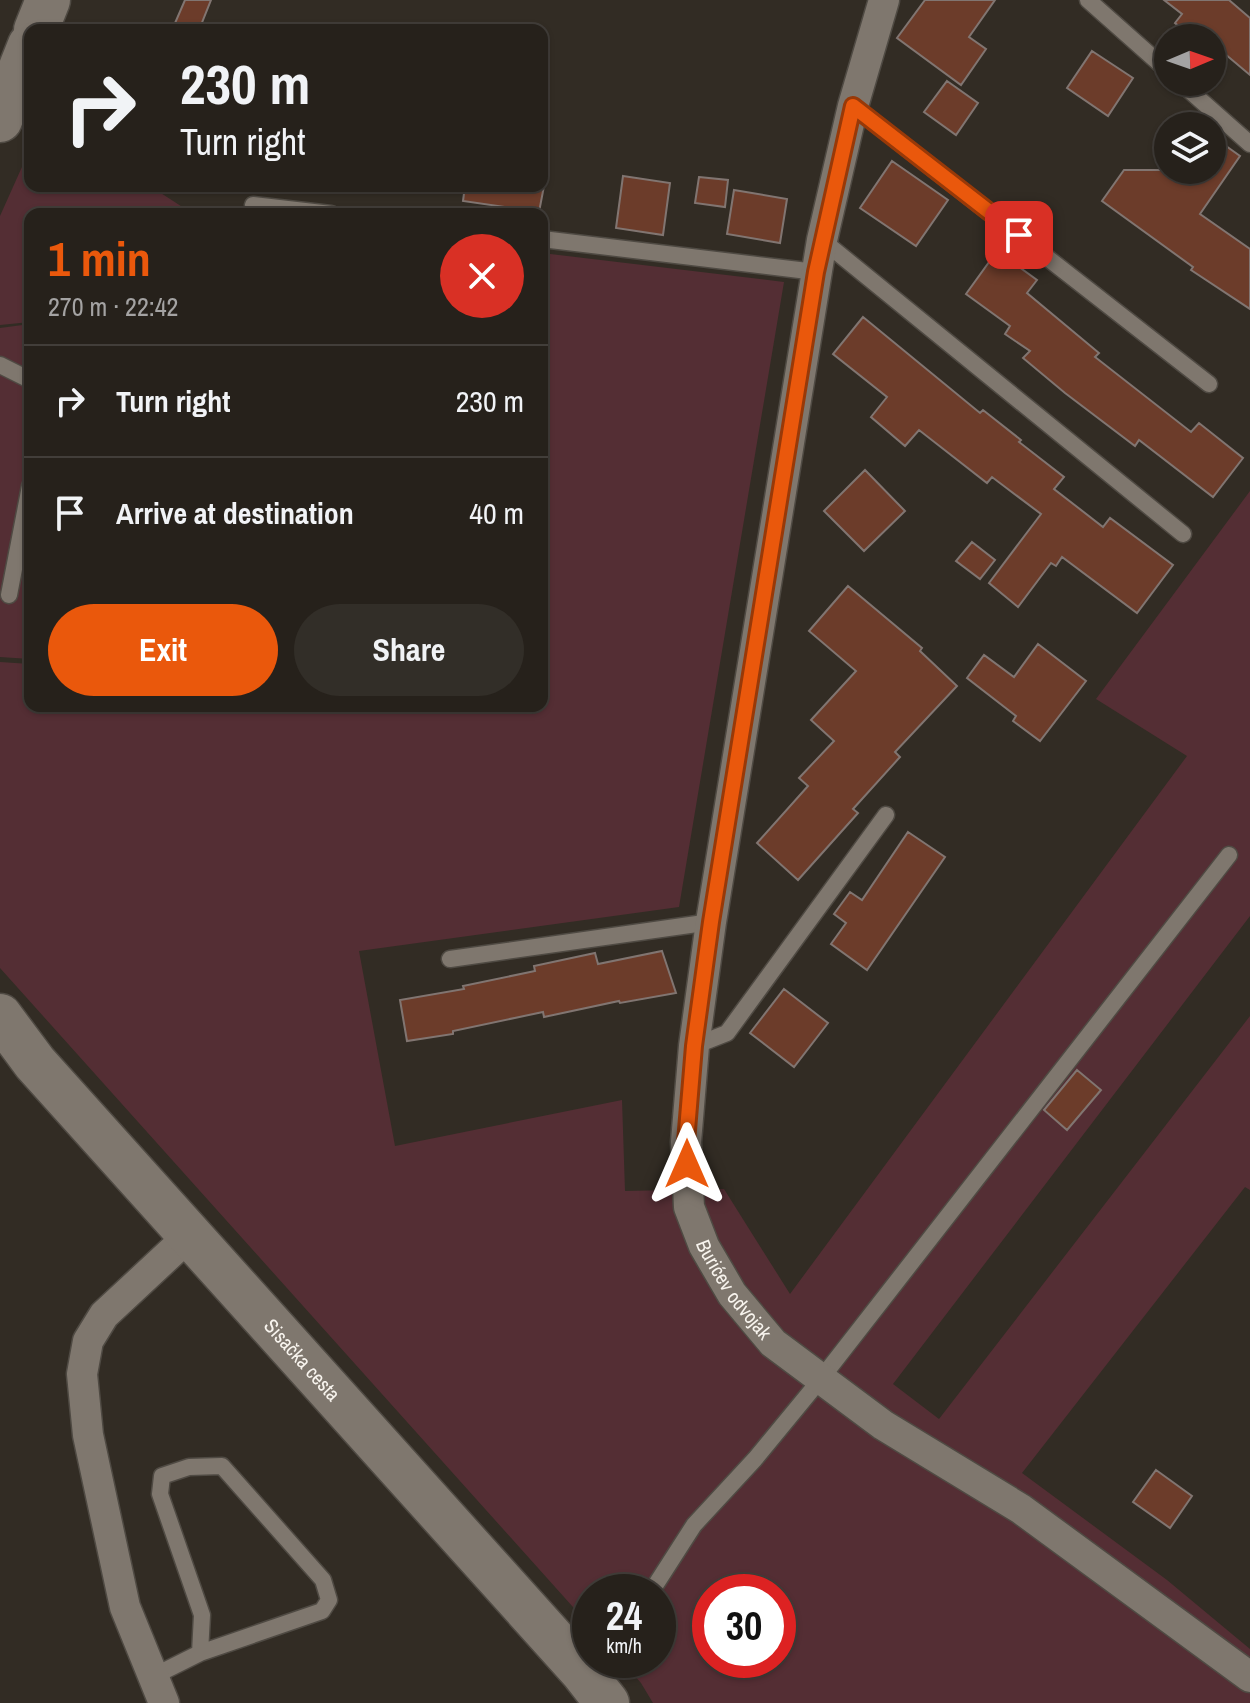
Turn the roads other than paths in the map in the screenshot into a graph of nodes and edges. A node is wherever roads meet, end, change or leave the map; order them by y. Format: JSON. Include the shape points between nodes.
{"nodes":[{"id":1,"x":48,"y":0,"type":"edge"},
{"id":2,"x":884,"y":0,"type":"edge"},
{"id":3,"x":1088,"y":0,"type":"edge"},
{"id":4,"x":38,"y":24,"type":"edge"},
{"id":5,"x":1154,"y":59,"type":"edge"},
{"id":6,"x":24,"y":60,"type":"edge"},
{"id":7,"x":1196,"y":96,"type":"edge"},
{"id":8,"x":853,"y":106,"type":"junction"},
{"id":9,"x":0,"y":120,"type":"edge"},
{"id":10,"x":1250,"y":144,"type":"edge"},
{"id":11,"x":253,"y":205,"type":"dead end"},
{"id":12,"x":279,"y":208,"type":"edge"},
{"id":13,"x":548,"y":240,"type":"edge"},
{"id":14,"x":822,"y":240,"type":"junction"},
{"id":15,"x":816,"y":272,"type":"junction"},
{"id":16,"x":0,"y":365,"type":"edge"},
{"id":17,"x":24,"y":377,"type":"edge"},
{"id":18,"x":1209,"y":384,"type":"dead end"},
{"id":19,"x":24,"y":517,"type":"edge"},
{"id":20,"x":1183,"y":534,"type":"dead end"},
{"id":21,"x":9,"y":595,"type":"dead end"},
{"id":22,"x":886,"y":815,"type":"dead end"},
{"id":23,"x":1229,"y":855,"type":"dead end"},
{"id":24,"x":711,"y":922,"type":"junction"},
{"id":25,"x":450,"y":959,"type":"dead end"},
{"id":26,"x":0,"y":1016,"type":"edge"},
{"id":27,"x":694,"y":1046,"type":"junction"},
{"id":28,"x":191,"y":1234,"type":"junction"},
{"id":29,"x":820,"y":1380,"type":"junction"},
{"id":30,"x":663,"y":1574,"type":"edge"},
{"id":31,"x":200,"y":1653,"type":"junction"},
{"id":32,"x":572,"y":1653,"type":"edge"},
{"id":33,"x":1250,"y":1677,"type":"edge"},
{"id":34,"x":159,"y":1689,"type":"edge"}],
"edges":[{"from":1,"to":4,"type":"main road"},
{"from":2,"to":8,"type":"street","name":"Burićev odvojak"},
{"from":3,"to":5,"type":"lane"},
{"from":6,"to":9,"type":"main road"},
{"from":7,"to":10,"type":"lane"},
{"from":8,"to":14,"type":"street","name":"Burićev odvojak"},
{"from":8,"to":18,"type":"lane"},
{"from":11,"to":12,"type":"lane"},
{"from":13,"to":15,"type":"lane"},
{"from":14,"to":15,"type":"street","name":"Burićev odvojak"},
{"from":14,"to":20,"type":"lane"},
{"from":15,"to":24,"type":"street","name":"Burićev odvojak"},
{"from":16,"to":17,"type":"lane"},
{"from":19,"to":21,"type":"lane"},
{"from":22,"to":27,"type":"lane","via":[[727,1033]]},
{"from":23,"to":29,"type":"lane"},
{"from":24,"to":25,"type":"lane"},
{"from":24,"to":27,"type":"street","name":"Burićev odvojak"},
{"from":26,"to":28,"type":"main road","name":"Sisačka cesta","via":[[35,1063]]},
{"from":27,"to":29,"type":"street","name":"Burićev odvojak","via":[[686,1142],[689,1207],[732,1294],[773,1343]]},
{"from":28,"to":32,"type":"main road","name":"Sisačka cesta"},
{"from":28,"to":34,"type":"street","via":[[104,1315],[88,1341],[82,1374],[88,1435],[125,1607]]},
{"from":29,"to":30,"type":"lane","via":[[694,1525]]},
{"from":29,"to":33,"type":"street","name":"Burićev odvojak","via":[[1021,1509]]},
{"from":31,"to":31,"type":"lane","via":[[322,1611],[329,1600],[323,1580],[222,1466],[189,1467],[162,1476],[160,1494],[202,1615]]},
{"from":31,"to":34,"type":"lane"}]}
